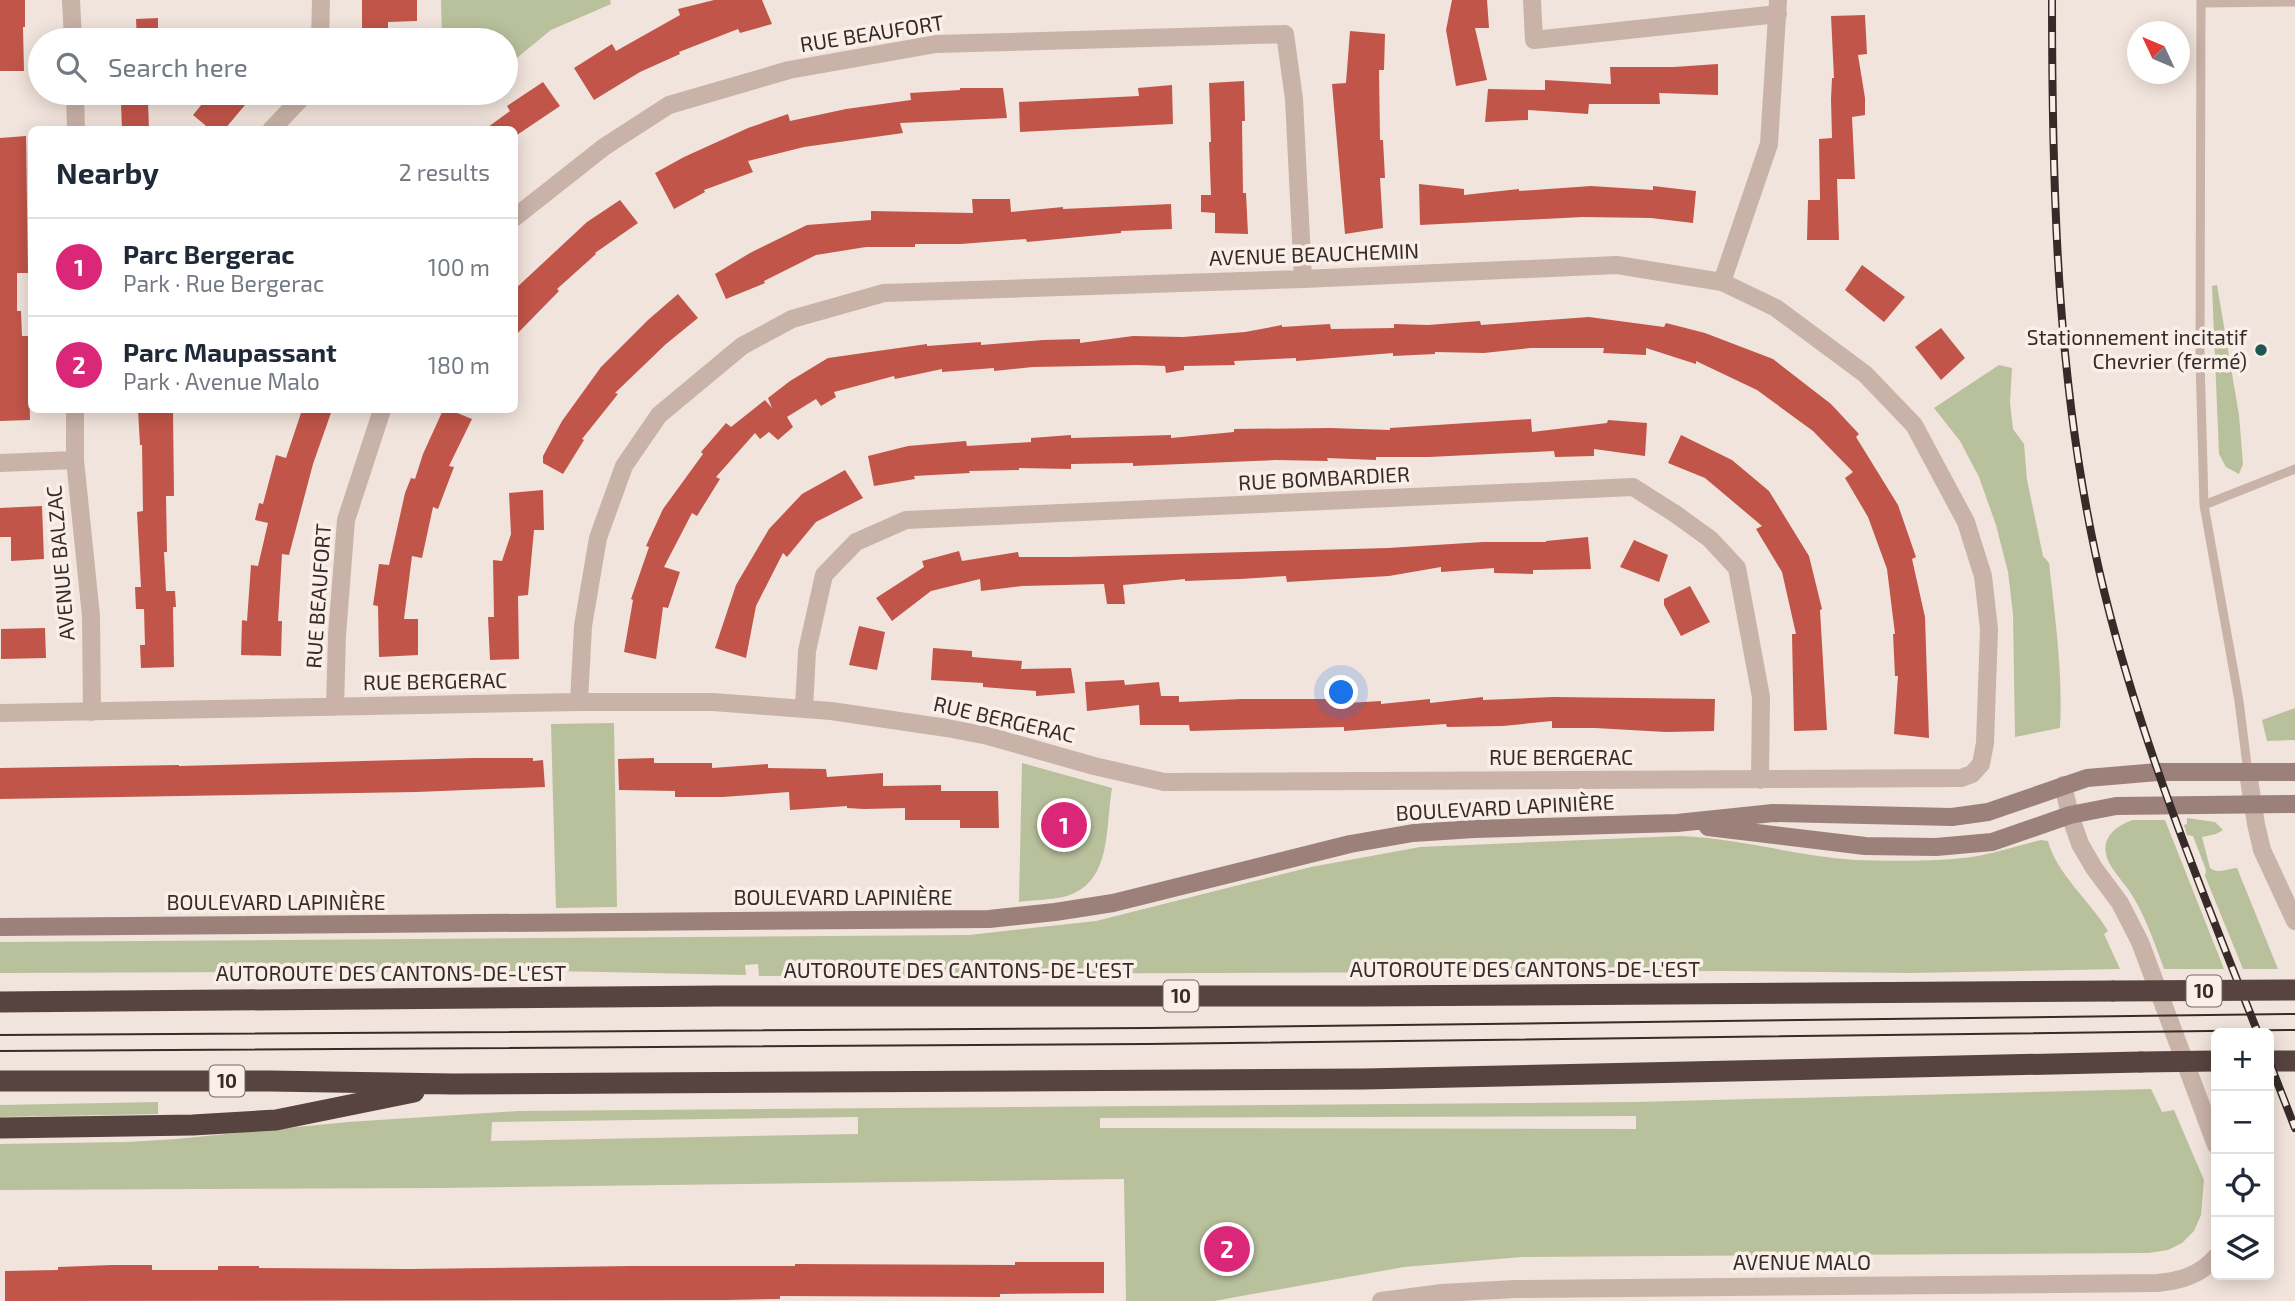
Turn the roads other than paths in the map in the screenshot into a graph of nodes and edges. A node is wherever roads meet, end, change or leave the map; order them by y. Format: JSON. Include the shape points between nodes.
{"nodes":[{"id":1,"x":71,"y":0,"type":"edge"},
{"id":2,"x":321,"y":0,"type":"edge"},
{"id":3,"x":1532,"y":0,"type":"edge"},
{"id":4,"x":2201,"y":1,"type":"edge"},
{"id":5,"x":2295,"y":2,"type":"edge"},
{"id":6,"x":1778,"y":7,"type":"edge"},
{"id":7,"x":72,"y":28,"type":"edge"},
{"id":8,"x":320,"y":28,"type":"edge"},
{"id":9,"x":75,"y":105,"type":"edge"},
{"id":10,"x":295,"y":105,"type":"edge"},
{"id":11,"x":76,"y":126,"type":"edge"},
{"id":12,"x":275,"y":126,"type":"edge"},
{"id":13,"x":518,"y":215,"type":"edge"},
{"id":14,"x":1303,"y":279,"type":"junction"},
{"id":15,"x":1722,"y":282,"type":"junction"},
{"id":16,"x":75,"y":413,"type":"edge"},
{"id":17,"x":381,"y":413,"type":"edge"},
{"id":18,"x":75,"y":460,"type":"junction"},
{"id":19,"x":0,"y":463,"type":"edge"},
{"id":20,"x":2295,"y":469,"type":"edge"},
{"id":21,"x":2204,"y":505,"type":"junction"},
{"id":22,"x":579,"y":702,"type":"junction"},
{"id":23,"x":335,"y":707,"type":"junction"},
{"id":24,"x":804,"y":708,"type":"junction"},
{"id":25,"x":92,"y":712,"type":"junction"},
{"id":26,"x":0,"y":713,"type":"edge"},
{"id":27,"x":1983,"y":754,"type":"joint"},
{"id":28,"x":2248,"y":772,"type":"junction"},
{"id":29,"x":2295,"y":772,"type":"edge"},
{"id":30,"x":1760,"y":780,"type":"junction"},
{"id":31,"x":2063,"y":785,"type":"junction"},
{"id":32,"x":2295,"y":804,"type":"edge"},
{"id":33,"x":2252,"y":805,"type":"junction"},
{"id":34,"x":2070,"y":815,"type":"junction"},
{"id":35,"x":1677,"y":823,"type":"junction"},
{"id":36,"x":2295,"y":921,"type":"edge"},
{"id":37,"x":0,"y":927,"type":"edge"},
{"id":38,"x":2295,"y":990,"type":"edge"},
{"id":39,"x":0,"y":1002,"type":"edge"},
{"id":40,"x":2211,"y":1061,"type":"edge"},
{"id":41,"x":2274,"y":1061,"type":"edge"},
{"id":42,"x":2295,"y":1061,"type":"edge"},
{"id":43,"x":0,"y":1081,"type":"edge"},
{"id":44,"x":453,"y":1084,"type":"junction"},
{"id":45,"x":0,"y":1128,"type":"edge"},
{"id":46,"x":2211,"y":1132,"type":"edge"},
{"id":47,"x":2211,"y":1261,"type":"edge"},
{"id":48,"x":1838,"y":1294,"type":"edge"},
{"id":49,"x":1381,"y":1301,"type":"edge"}],
"edges":[{"from":1,"to":7,"type":"street"},
{"from":2,"to":8,"type":"street"},
{"from":3,"to":6,"type":"street","via":[[1534,40]]},
{"from":4,"to":5,"type":"lane"},
{"from":4,"to":21,"type":"lane"},
{"from":6,"to":15,"type":"street","via":[[1769,144]]},
{"from":9,"to":11,"type":"street"},
{"from":10,"to":12,"type":"street"},
{"from":13,"to":14,"type":"street","name":"RUE BEAUFORT","via":[[604,147],[669,105],[789,70],[936,44],[1285,34],[1294,99]]},
{"from":14,"to":15,"type":"street","name":"AVENUE BEAUCHEMIN","via":[[1617,265]]},
{"from":14,"to":22,"type":"street","name":"AVENUE BEAUCHEMIN","via":[[884,293],[792,319],[742,346],[659,415],[624,466],[598,538],[583,626]]},
{"from":15,"to":27,"type":"street","name":"AVENUE BEAUCHEMIN","via":[[1776,308],[1843,357],[1914,425],[1966,522],[1983,576],[1989,629]]},
{"from":16,"to":18,"type":"street","name":"AVENUE BALZAC"},
{"from":17,"to":23,"type":"street","name":"RUE BEAUFORT","via":[[346,520]]},
{"from":18,"to":19,"type":"street"},
{"from":18,"to":25,"type":"street","name":"AVENUE BALZAC","via":[[91,616]]},
{"from":20,"to":21,"type":"lane"},
{"from":21,"to":28,"type":"lane"},
{"from":22,"to":23,"type":"street","name":"RUE BERGERAC"},
{"from":22,"to":24,"type":"street","name":"RUE BERGERAC","via":[[713,702]]},
{"from":23,"to":25,"type":"street","name":"RUE BERGERAC"},
{"from":24,"to":30,"type":"street","name":"RUE BERGERAC","via":[[968,732],[1164,782]]},
{"from":24,"to":30,"type":"street","name":"RUE BOMBARDIER","via":[[807,651],[824,575],[856,542],[906,520],[1633,487],[1710,539],[1737,568],[1761,697]]},
{"from":25,"to":26,"type":"street","name":"RUE BERGERAC"},
{"from":27,"to":30,"type":"street","name":"RUE BERGERAC","via":[[1977,770],[1961,778]]},
{"from":28,"to":29,"type":"main road","name":"BOULEVARD LAPINIÈRE"},
{"from":28,"to":31,"type":"main road","name":"BOULEVARD LAPINIÈRE","via":[[2131,773]]},
{"from":28,"to":33,"type":"street"},
{"from":31,"to":34,"type":"street"},
{"from":31,"to":35,"type":"main road","name":"BOULEVARD LAPINIÈRE","via":[[2000,809],[1965,816],[1773,813]]},
{"from":32,"to":33,"type":"main road","name":"BOULEVARD LAPINIÈRE"},
{"from":33,"to":34,"type":"main road","name":"BOULEVARD LAPINIÈRE","via":[[2116,806]]},
{"from":33,"to":36,"type":"street","via":[[2265,859]]},
{"from":34,"to":35,"type":"main road","name":"BOULEVARD LAPINIÈRE","via":[[1992,842],[1936,847],[1865,846]]},
{"from":34,"to":46,"type":"street","via":[[2085,854],[2133,925]]},
{"from":35,"to":37,"type":"main road","name":"BOULEVARD LAPINIÈRE","via":[[1395,836],[1113,903],[989,919]]},
{"from":38,"to":39,"type":"highway","name":"AUTOROUTE DES CANTONS-DE-L'EST","number":"10","bridge":true},
{"from":40,"to":44,"type":"highway","number":"10","bridge":true,"via":[[1378,1079]]},
{"from":41,"to":42,"type":"highway"},
{"from":43,"to":44,"type":"highway","number":"10"},
{"from":44,"to":45,"type":"highway","via":[[276,1120]]},
{"from":47,"to":48,"type":"street","name":"AVENUE MALO","via":[[2196,1274],[2157,1283]]},
{"from":48,"to":49,"type":"street","name":"AVENUE MALO","via":[[1515,1289]]}]}
